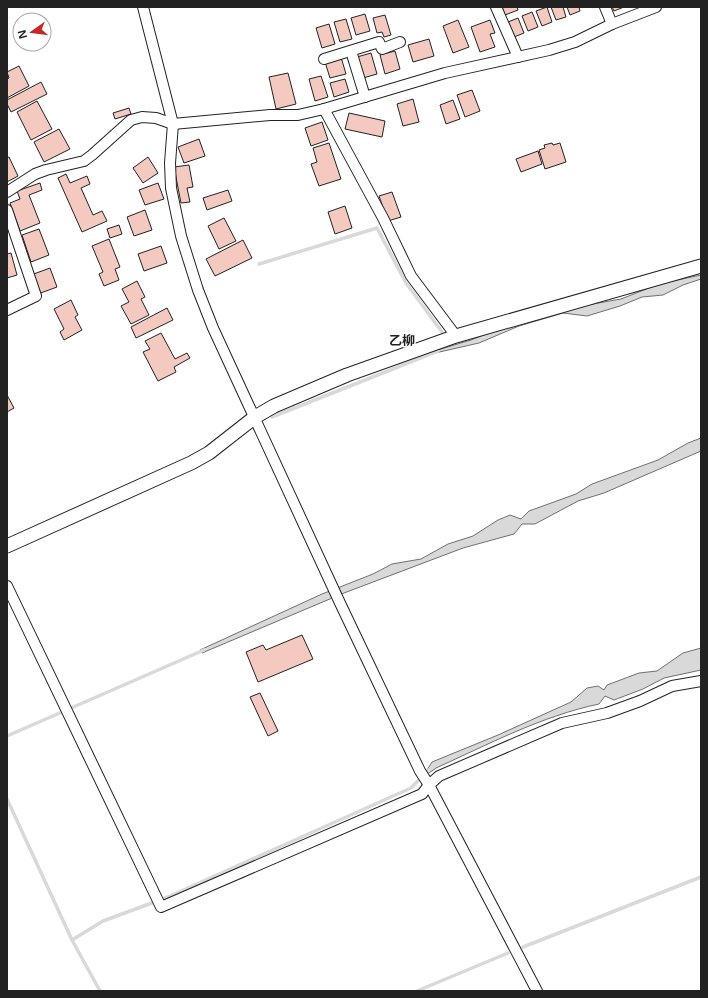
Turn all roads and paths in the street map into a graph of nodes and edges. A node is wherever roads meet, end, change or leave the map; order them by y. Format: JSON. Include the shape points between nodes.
{"nodes":[{"id":1,"x":143,"y":7,"type":"edge"},
{"id":2,"x":496,"y":7,"type":"edge"},
{"id":3,"x":605,"y":7,"type":"edge"},
{"id":4,"x":656,"y":7,"type":"edge"},
{"id":5,"x":612,"y":24,"type":"junction"},
{"id":6,"x":400,"y":42,"type":"dead end"},
{"id":7,"x":351,"y":51,"type":"junction"},
{"id":8,"x":518,"y":57,"type":"junction"},
{"id":9,"x":324,"y":59,"type":"dead end"},
{"id":10,"x":365,"y":97,"type":"junction"},
{"id":11,"x":324,"y":109,"type":"junction"},
{"id":12,"x":173,"y":124,"type":"junction"},
{"id":13,"x":7,"y":192,"type":"edge"},
{"id":14,"x":7,"y":210,"type":"edge"},
{"id":15,"x":701,"y":266,"type":"edge"},
{"id":16,"x":7,"y":310,"type":"edge"},
{"id":17,"x":456,"y":336,"type":"junction"},
{"id":18,"x":255,"y":417,"type":"junction"},
{"id":19,"x":7,"y":546,"type":"edge"},
{"id":20,"x":7,"y":586,"type":"edge"},
{"id":21,"x":701,"y":681,"type":"edge"},
{"id":22,"x":428,"y":783,"type":"junction"},
{"id":23,"x":537,"y":991,"type":"edge"}],
"edges":[{"from":1,"to":12,"type":"street"},
{"from":2,"to":8,"type":"street"},
{"from":3,"to":5,"type":"street"},
{"from":4,"to":5,"type":"street"},
{"from":5,"to":8,"type":"street","via":[[575,42]]},
{"from":6,"to":7,"type":"street","via":[[382,49],[379,42]]},
{"from":7,"to":9,"type":"street"},
{"from":7,"to":10,"type":"street"},
{"from":8,"to":10,"type":"street","via":[[445,73]]},
{"from":10,"to":11,"type":"street"},
{"from":11,"to":12,"type":"street","via":[[298,115],[270,115]]},
{"from":11,"to":17,"type":"street","via":[[411,276]]},
{"from":12,"to":13,"type":"street","via":[[156,118],[142,117],[131,120],[92,156],[35,174]]},
{"from":12,"to":18,"type":"street","via":[[171,188],[181,236],[213,328]]},
{"from":14,"to":16,"type":"street","via":[[36,296]]},
{"from":15,"to":17,"type":"street"},
{"from":17,"to":18,"type":"street","via":[[347,375],[274,406]]},
{"from":18,"to":19,"type":"street","via":[[192,463]]},
{"from":18,"to":22,"type":"street","via":[[340,603]]},
{"from":20,"to":22,"type":"street","via":[[161,907],[422,794]]},
{"from":21,"to":22,"type":"street","via":[[672,686],[607,713],[562,723]]},
{"from":22,"to":23,"type":"street"}]}
